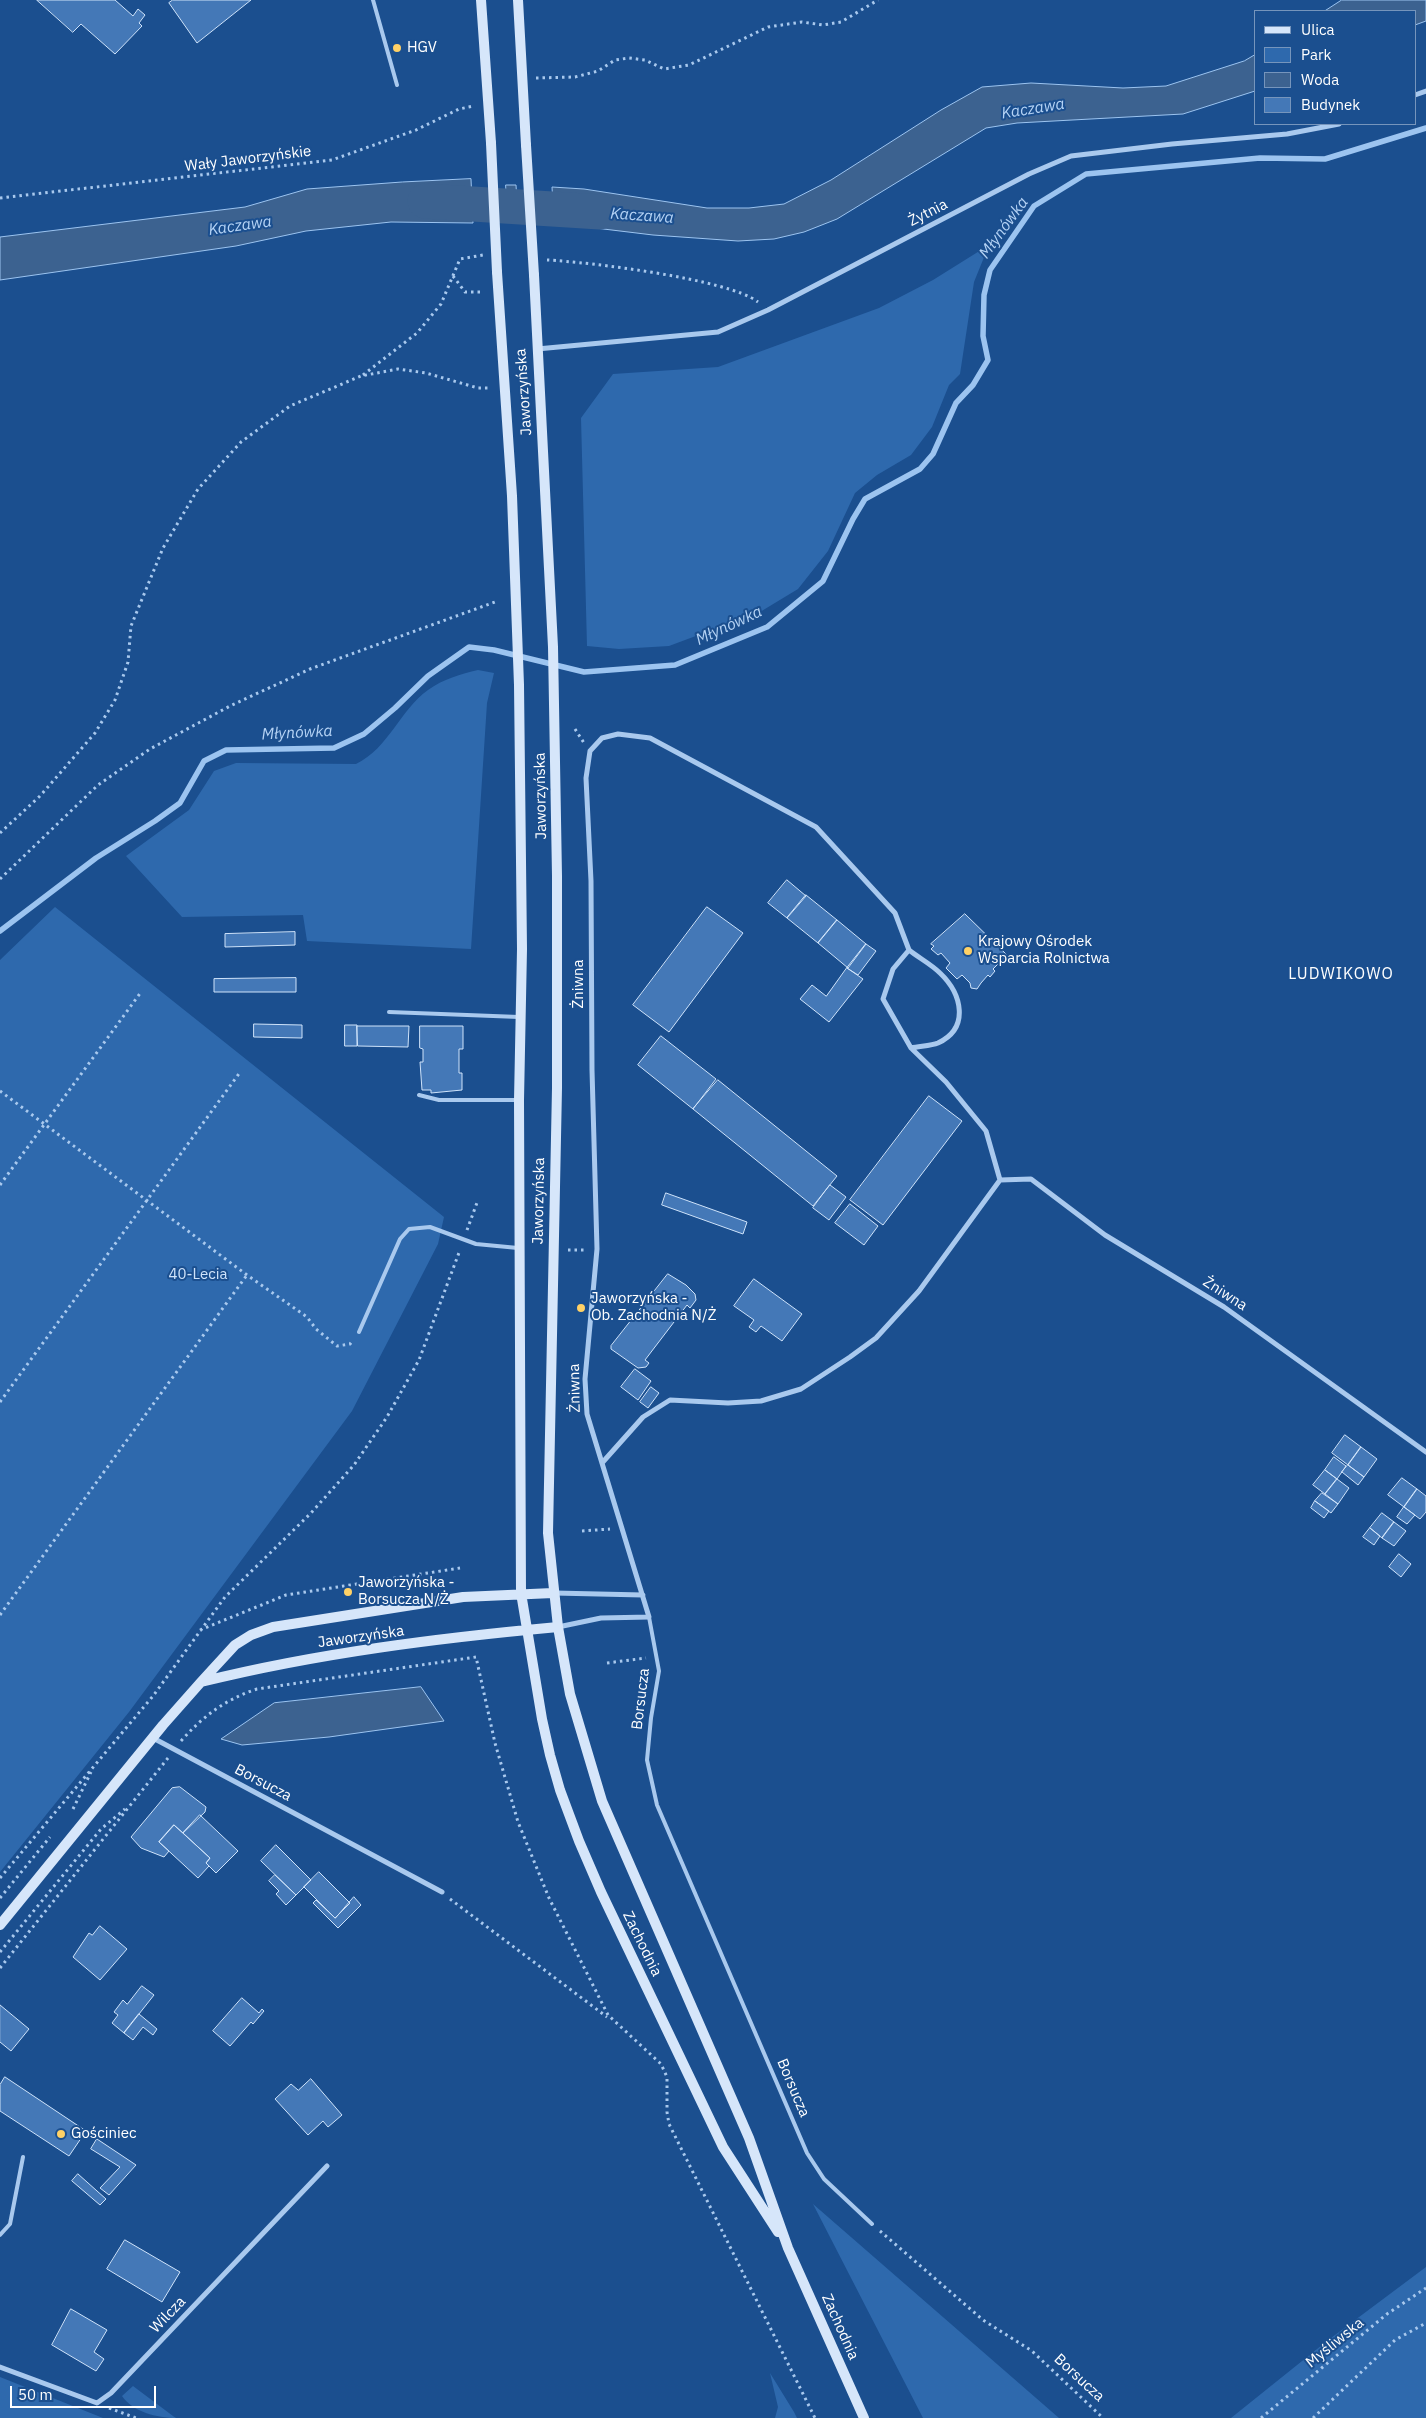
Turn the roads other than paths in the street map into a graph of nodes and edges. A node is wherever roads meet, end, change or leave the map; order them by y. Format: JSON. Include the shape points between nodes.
{"nodes":[{"id":1,"x":373,"y":0,"type":"edge"},
{"id":2,"x":481,"y":0,"type":"edge"},
{"id":3,"x":518,"y":0,"type":"edge"},
{"id":4,"x":397,"y":84,"type":"dead end"},
{"id":5,"x":1334,"y":125,"type":"edge"},
{"id":6,"x":536,"y":349,"type":"junction"},
{"id":7,"x":909,"y":950,"type":"junction"},
{"id":8,"x":389,"y":1012,"type":"dead end"},
{"id":9,"x":521,"y":1017,"type":"junction"},
{"id":10,"x":912,"y":1048,"type":"junction"},
{"id":11,"x":419,"y":1095,"type":"dead end"},
{"id":12,"x":519,"y":1100,"type":"junction"},
{"id":13,"x":1000,"y":1180,"type":"junction"},
{"id":14,"x":521,"y":1249,"type":"junction"},
{"id":15,"x":359,"y":1332,"type":"road end"},
{"id":16,"x":1426,"y":1452,"type":"edge"},
{"id":17,"x":602,"y":1463,"type":"junction"},
{"id":18,"x":521,"y":1593,"type":"junction"},
{"id":19,"x":553,"y":1593,"type":"junction"},
{"id":20,"x":644,"y":1594,"type":"junction"},
{"id":21,"x":649,"y":1617,"type":"junction"},
{"id":22,"x":558,"y":1627,"type":"junction"},
{"id":23,"x":527,"y":1630,"type":"junction"},
{"id":24,"x":201,"y":1682,"type":"junction"},
{"id":25,"x":153,"y":1738,"type":"junction"},
{"id":26,"x":442,"y":1892,"type":"road end"},
{"id":27,"x":0,"y":1925,"type":"edge"},
{"id":28,"x":23,"y":2157,"type":"dead end"},
{"id":29,"x":327,"y":2166,"type":"dead end"},
{"id":30,"x":872,"y":2224,"type":"road end"},
{"id":31,"x":0,"y":2236,"type":"edge"},
{"id":32,"x":788,"y":2248,"type":"junction"},
{"id":33,"x":0,"y":2367,"type":"edge"},
{"id":34,"x":864,"y":2418,"type":"edge"}],
"edges":[{"from":1,"to":4,"type":"lane"},
{"from":2,"to":9,"type":"main road","name":"Jaworzyńska","bridge":true,"via":[[506,387],[519,685]]},
{"from":3,"to":6,"type":"main road","name":"Jaworzyńska","bridge":true},
{"from":5,"to":6,"type":"street","name":"Żytnia","via":[[1288,134],[1071,156],[1029,174],[768,310],[718,332]]},
{"from":6,"to":19,"type":"main road","name":"Jaworzyńska","via":[[553,647],[558,885],[548,1533]]},
{"from":7,"to":10,"type":"street","via":[[893,969],[883,998]]},
{"from":7,"to":10,"type":"street","via":[[941,974],[956,995],[961,1015],[953,1034],[937,1044]]},
{"from":7,"to":17,"type":"street","name":"Żniwna","via":[[895,913],[816,827],[650,738],[618,734],[602,738],[590,751],[586,778],[591,881],[597,1249],[585,1379],[587,1414]]},
{"from":8,"to":9,"type":"lane"},
{"from":9,"to":12,"type":"main road","name":"Jaworzyńska"},
{"from":10,"to":13,"type":"street","via":[[946,1082],[986,1131]]},
{"from":11,"to":12,"type":"lane","via":[[439,1100]]},
{"from":12,"to":14,"type":"main road","name":"Jaworzyńska"},
{"from":13,"to":16,"type":"street","name":"Żniwna","via":[[1031,1179],[1105,1235],[1224,1307]]},
{"from":13,"to":17,"type":"street","via":[[919,1291],[876,1338],[850,1357],[801,1388],[760,1401],[670,1400],[643,1417]]},
{"from":14,"to":15,"type":"lane","via":[[476,1244],[430,1227],[416,1227],[406,1232]]},
{"from":14,"to":18,"type":"main road","name":"Jaworzyńska"},
{"from":17,"to":20,"type":"street","name":"Żniwna"},
{"from":18,"to":19,"type":"main road","name":"Jaworzyńska"},
{"from":18,"to":23,"type":"main road","name":"Jaworzyńska"},
{"from":18,"to":24,"type":"main road","name":"Jaworzyńska","via":[[463,1597],[273,1627],[235,1645]]},
{"from":19,"to":20,"type":"street"},
{"from":19,"to":22,"type":"main road","name":"Jaworzyńska"},
{"from":20,"to":21,"type":"street","name":"Żniwna"},
{"from":21,"to":22,"type":"street","via":[[602,1618]]},
{"from":21,"to":30,"type":"lane","name":"Borsucza","via":[[658,1656],[658,1687],[647,1760],[657,1805],[807,2153],[824,2179]]},
{"from":22,"to":23,"type":"main road","name":"Jaworzyńska"},
{"from":22,"to":32,"type":"main road","name":"Zachodnia","via":[[570,1694],[602,1801],[749,2138]]},
{"from":23,"to":24,"type":"main road","name":"Jaworzyńska","via":[[267,1666]]},
{"from":23,"to":32,"type":"main road","name":"Zachodnia","via":[[550,1755],[578,1840],[723,2147]]},
{"from":24,"to":25,"type":"main road","name":"Jaworzyńska"},
{"from":25,"to":26,"type":"street","name":"Borsucza"},
{"from":25,"to":27,"type":"main road","name":"Jaworzyńska"},
{"from":28,"to":31,"type":"lane","via":[[10,2224]]},
{"from":29,"to":33,"type":"street","name":"Wilcza","via":[[111,2394],[97,2403]]},
{"from":32,"to":34,"type":"main road","name":"Zachodnia"}]}
